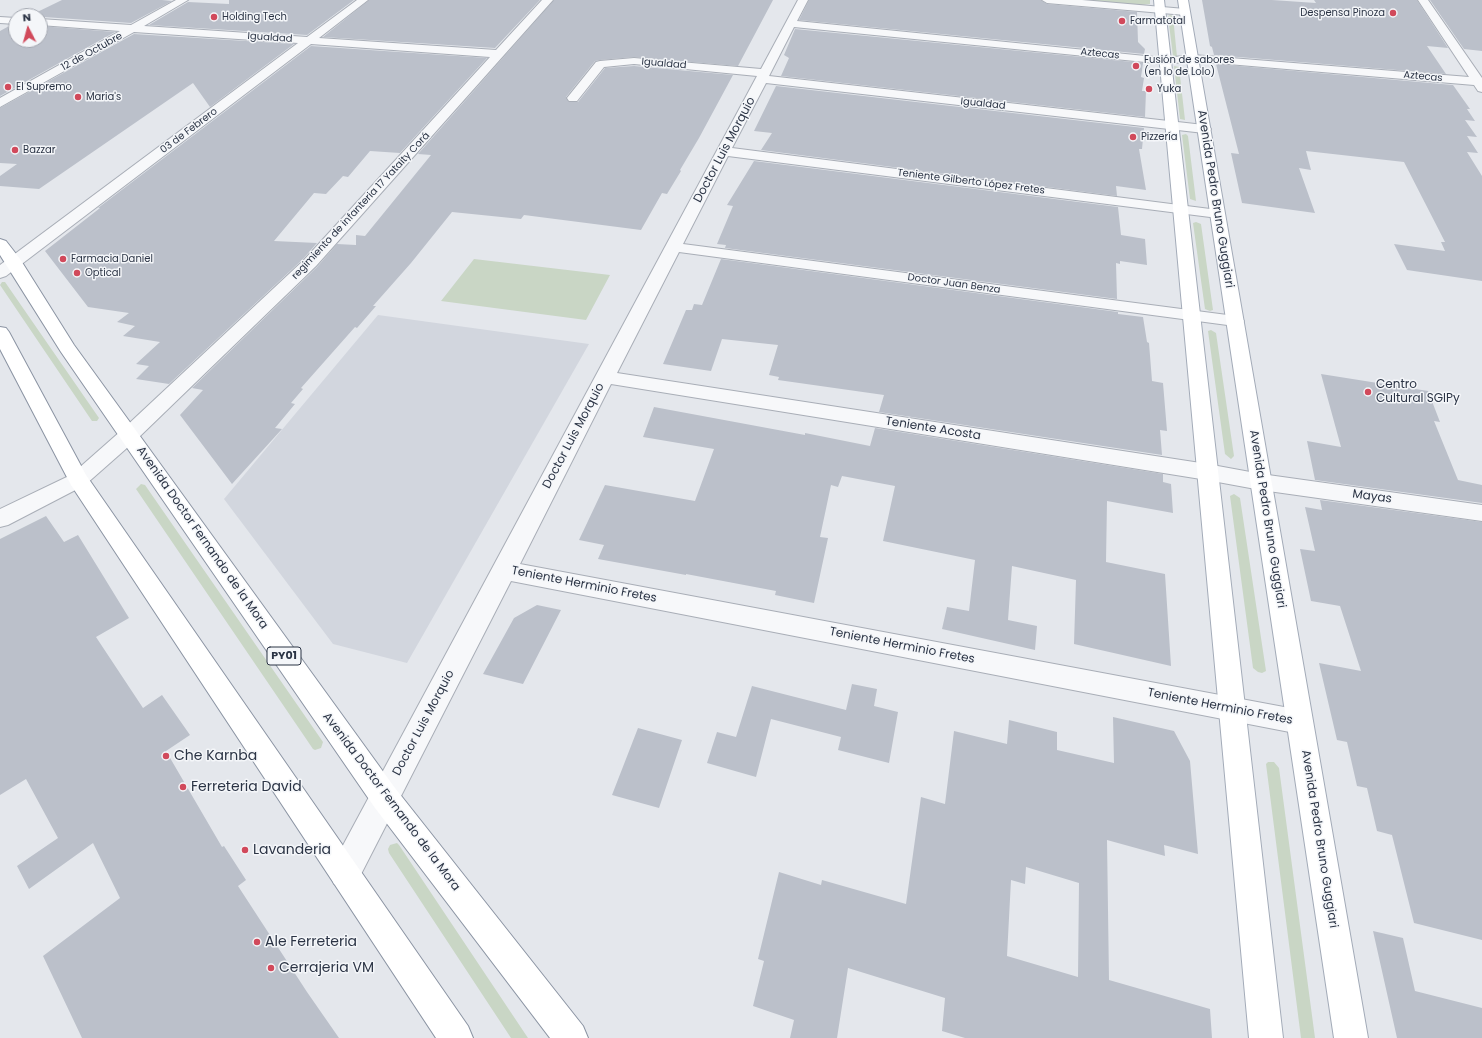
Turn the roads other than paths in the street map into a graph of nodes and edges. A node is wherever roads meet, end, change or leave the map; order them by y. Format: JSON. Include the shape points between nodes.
{"nodes":[{"id":1,"x":183,"y":0,"type":"edge"},
{"id":2,"x":363,"y":0,"type":"edge"},
{"id":3,"x":548,"y":0,"type":"edge"},
{"id":4,"x":803,"y":0,"type":"edge"},
{"id":5,"x":1047,"y":0,"type":"edge"},
{"id":6,"x":1423,"y":0,"type":"edge"},
{"id":7,"x":1159,"y":5,"type":"edge"},
{"id":8,"x":1184,"y":6,"type":"edge"},
{"id":9,"x":48,"y":23,"type":"edge"},
{"id":10,"x":791,"y":24,"type":"junction"},
{"id":11,"x":134,"y":28,"type":"junction"},
{"id":12,"x":309,"y":41,"type":"junction"},
{"id":13,"x":500,"y":54,"type":"junction"},
{"id":14,"x":1193,"y":58,"type":"junction"},
{"id":15,"x":1165,"y":61,"type":"junction"},
{"id":16,"x":763,"y":76,"type":"junction"},
{"id":17,"x":1481,"y":84,"type":"edge"},
{"id":18,"x":573,"y":98,"type":"dead end"},
{"id":19,"x":0,"y":103,"type":"edge"},
{"id":20,"x":1172,"y":126,"type":"junction"},
{"id":21,"x":1204,"y":129,"type":"junction"},
{"id":22,"x":724,"y":151,"type":"junction"},
{"id":23,"x":1180,"y":209,"type":"junction"},
{"id":24,"x":1218,"y":214,"type":"junction"},
{"id":25,"x":674,"y":247,"type":"junction"},
{"id":26,"x":5,"y":260,"type":"edge"},
{"id":27,"x":1191,"y":315,"type":"junction"},
{"id":28,"x":1235,"y":321,"type":"junction"},
{"id":29,"x":0,"y":332,"type":"edge"},
{"id":30,"x":605,"y":377,"type":"junction"},
{"id":31,"x":129,"y":435,"type":"junction"},
{"id":32,"x":1207,"y":472,"type":"junction"},
{"id":33,"x":78,"y":480,"type":"junction"},
{"id":34,"x":1261,"y":482,"type":"junction"},
{"id":35,"x":1482,"y":513,"type":"edge"},
{"id":36,"x":0,"y":519,"type":"edge"},
{"id":37,"x":504,"y":570,"type":"junction"},
{"id":38,"x":1232,"y":709,"type":"junction"},
{"id":39,"x":1300,"y":722,"type":"junction"},
{"id":40,"x":384,"y":798,"type":"junction"},
{"id":41,"x":345,"y":873,"type":"junction"},
{"id":42,"x":456,"y":1038,"type":"edge"},
{"id":43,"x":570,"y":1038,"type":"edge"},
{"id":44,"x":1266,"y":1038,"type":"edge"},
{"id":45,"x":1351,"y":1038,"type":"edge"}],
"edges":[{"from":1,"to":11,"type":"street","name":"12 de Octubre"},
{"from":2,"to":12,"type":"street","name":"03 de Febrero"},
{"from":3,"to":13,"type":"street","name":"regimiento de infanteria 17 Yataity Corá"},
{"from":4,"to":10,"type":"street","name":"Doctor Luis Morquio"},
{"from":5,"to":7,"type":"street"},
{"from":6,"to":17,"type":"street"},
{"from":7,"to":8,"type":"street"},
{"from":7,"to":15,"type":"main road"},
{"from":8,"to":14,"type":"main road","name":"Avenida Pedro Bruno Guggiari"},
{"from":9,"to":11,"type":"street","name":"Igualdad"},
{"from":10,"to":15,"type":"street","name":"Aztecas"},
{"from":10,"to":16,"type":"street","name":"Doctor Luis Morquio"},
{"from":11,"to":12,"type":"street","name":"Igualdad"},
{"from":11,"to":19,"type":"street","name":"12 de Octubre"},
{"from":12,"to":13,"type":"street","name":"Igualdad"},
{"from":12,"to":26,"type":"street","name":"03 de Febrero"},
{"from":13,"to":31,"type":"street","name":"regimiento de infanteria 17 Yataity Corá","via":[[310,263]]},
{"from":14,"to":15,"type":"street","name":"Aztecas"},
{"from":14,"to":17,"type":"street","name":"Aztecas"},
{"from":14,"to":21,"type":"main road","name":"Avenida Pedro Bruno Guggiari"},
{"from":15,"to":20,"type":"main road"},
{"from":16,"to":18,"type":"street","name":"Igualdad","via":[[616,62],[600,64]]},
{"from":16,"to":20,"type":"street","name":"Igualdad"},
{"from":16,"to":22,"type":"street","name":"Doctor Luis Morquio"},
{"from":20,"to":21,"type":"street","name":"Igualdad"},
{"from":20,"to":23,"type":"main road"},
{"from":21,"to":24,"type":"main road","name":"Avenida Pedro Bruno Guggiari"},
{"from":22,"to":23,"type":"street","name":"Teniente Gilberto López Fretes"},
{"from":22,"to":25,"type":"street","name":"Doctor Luis Morquio"},
{"from":23,"to":24,"type":"street","name":"Teniente Gilberto López Fretes"},
{"from":23,"to":27,"type":"main road"},
{"from":24,"to":28,"type":"main road","name":"Avenida Pedro Bruno Guggiari"},
{"from":25,"to":27,"type":"street","name":"Doctor Juan Benza"},
{"from":25,"to":30,"type":"street","name":"Doctor Luis Morquio"},
{"from":26,"to":31,"type":"main road","name":"Avenida Doctor Fernando de la Mora","number":"PY01"},
{"from":27,"to":28,"type":"street","name":"Doctor Juan Benza"},
{"from":27,"to":32,"type":"main road"},
{"from":28,"to":34,"type":"main road","name":"Avenida Pedro Bruno Guggiari"},
{"from":29,"to":33,"type":"main road"},
{"from":30,"to":32,"type":"street","name":"Teniente Acosta"},
{"from":30,"to":37,"type":"street","name":"Doctor Luis Morquio"},
{"from":31,"to":33,"type":"street","name":"regimiento de infanteria 17 Yataity Corá"},
{"from":31,"to":40,"type":"main road","name":"Avenida Doctor Fernando de la Mora","number":"PY01"},
{"from":32,"to":34,"type":"street","name":"Teniente Acosta"},
{"from":32,"to":38,"type":"main road"},
{"from":33,"to":36,"type":"street","name":"regimiento de infanteria 17 Yataity Corá"},
{"from":33,"to":41,"type":"main road"},
{"from":34,"to":35,"type":"street","name":"Mayas"},
{"from":34,"to":39,"type":"main road","name":"Avenida Pedro Bruno Guggiari"},
{"from":37,"to":38,"type":"street","name":"Teniente Herminio Fretes"},
{"from":37,"to":40,"type":"street","name":"Doctor Luis Morquio"},
{"from":38,"to":39,"type":"street","name":"Teniente Herminio Fretes"},
{"from":38,"to":44,"type":"main road"},
{"from":39,"to":45,"type":"main road","name":"Avenida Pedro Bruno Guggiari"},
{"from":40,"to":41,"type":"street","name":"Doctor Luis Morquio"},
{"from":40,"to":43,"type":"main road","name":"Avenida Doctor Fernando de la Mora","number":"PY01"},
{"from":41,"to":42,"type":"main road"}]}
